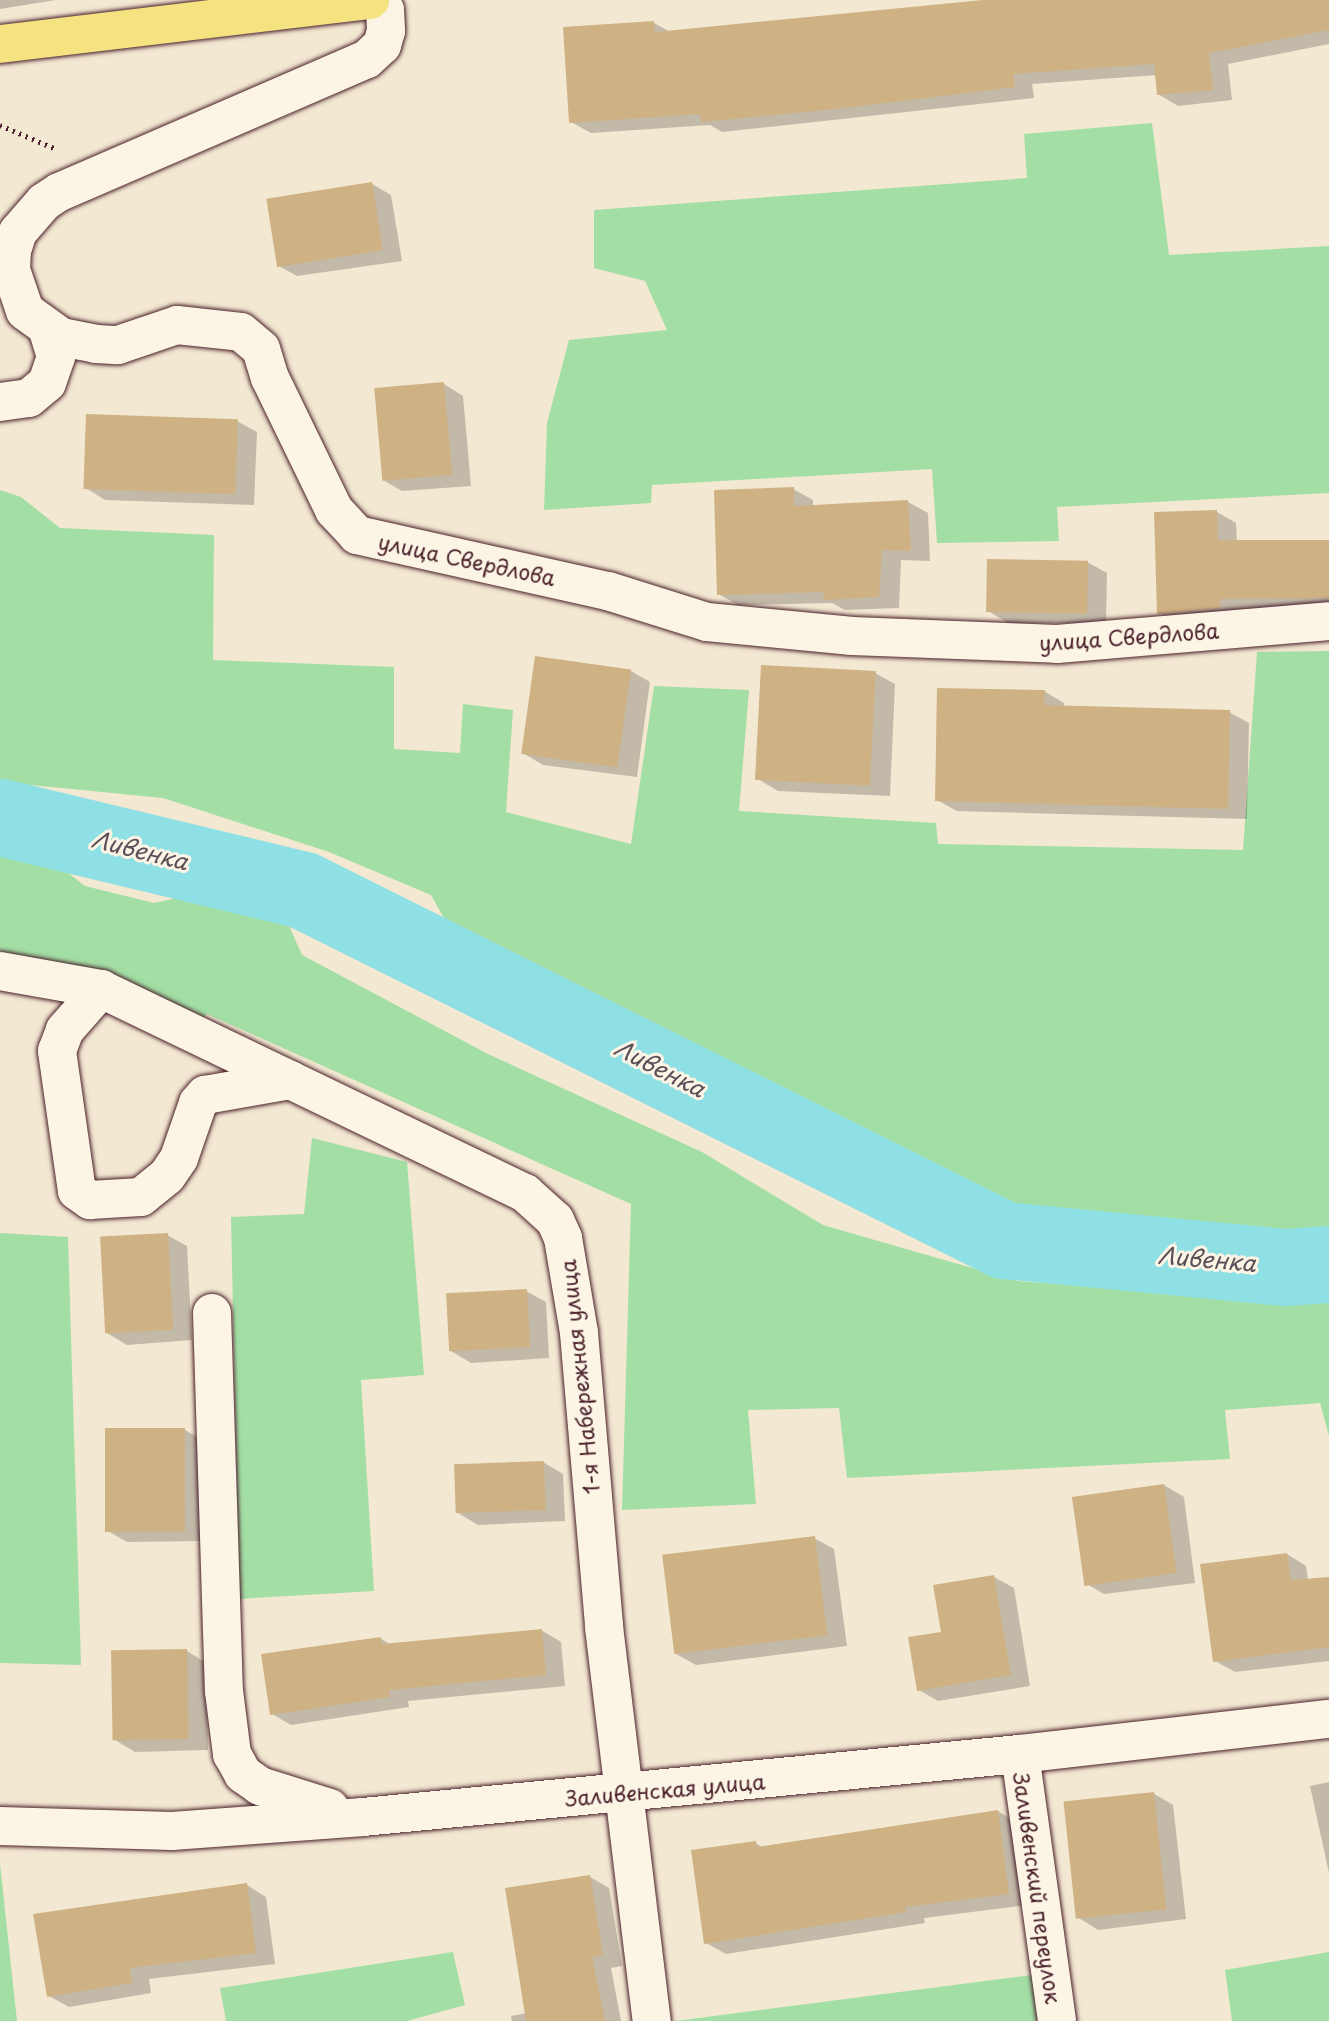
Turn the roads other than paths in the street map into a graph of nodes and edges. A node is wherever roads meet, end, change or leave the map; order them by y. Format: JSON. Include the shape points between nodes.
{"nodes":[{"id":1,"x":370,"y":0,"type":"edge"},
{"id":2,"x":378,"y":0,"type":"edge"},
{"id":3,"x":0,"y":44,"type":"edge"},
{"id":4,"x":18,"y":232,"type":"junction"},
{"id":5,"x":0,"y":277,"type":"edge"},
{"id":6,"x":24,"y":318,"type":"edge"},
{"id":7,"x":0,"y":402,"type":"edge"},
{"id":8,"x":1329,"y":621,"type":"edge"},
{"id":9,"x":0,"y":971,"type":"edge"},
{"id":10,"x":101,"y":989,"type":"junction"},
{"id":11,"x":290,"y":1080,"type":"junction"},
{"id":12,"x":212,"y":1313,"type":"dead end"},
{"id":13,"x":1329,"y":1719,"type":"edge"},
{"id":14,"x":1020,"y":1754,"type":"junction"},
{"id":15,"x":628,"y":1794,"type":"junction"},
{"id":16,"x":363,"y":1817,"type":"junction"},
{"id":17,"x":0,"y":1826,"type":"edge"},
{"id":18,"x":652,"y":2021,"type":"edge"},
{"id":19,"x":1057,"y":2021,"type":"edge"}],
"edges":[{"from":1,"to":3,"type":"main road"},
{"from":2,"to":4,"type":"street","via":[[385,10],[386,32],[382,45],[367,59],[59,192]]},
{"from":4,"to":5,"type":"street"},
{"from":4,"to":6,"type":"street","via":[[10,270]]},
{"from":6,"to":7,"type":"street","via":[[56,357],[47,383],[29,398]]},
{"from":6,"to":8,"type":"street","name":"улица Свердлова","via":[[73,340],[118,345],[177,325],[241,332],[261,349],[270,378],[334,510],[357,535],[608,591],[707,622],[852,636],[1057,644]]},
{"from":9,"to":10,"type":"street","name":"1-я Набережная улица"},
{"from":10,"to":11,"type":"street","name":"1-я Набережная улица"},
{"from":10,"to":11,"type":"street","via":[[65,1030],[57,1051],[77,1192],[90,1200],[141,1196],[167,1176],[205,1095]]},
{"from":11,"to":15,"type":"street","name":"1-я Набережная улица","via":[[525,1193],[555,1220],[563,1238],[579,1333],[604,1627]]},
{"from":12,"to":16,"type":"street","via":[[224,1691],[232,1754],[243,1774],[278,1795]]},
{"from":13,"to":14,"type":"street","name":"Заливенская улица"},
{"from":14,"to":15,"type":"street","name":"Заливенская улица"},
{"from":14,"to":19,"type":"street","name":"Заливенский переулок"},
{"from":15,"to":16,"type":"street","name":"Заливенская улица"},
{"from":15,"to":18,"type":"street","name":"1-я Набережная улица"},
{"from":16,"to":17,"type":"street","name":"Заливенская улица","via":[[172,1831]]}]}
